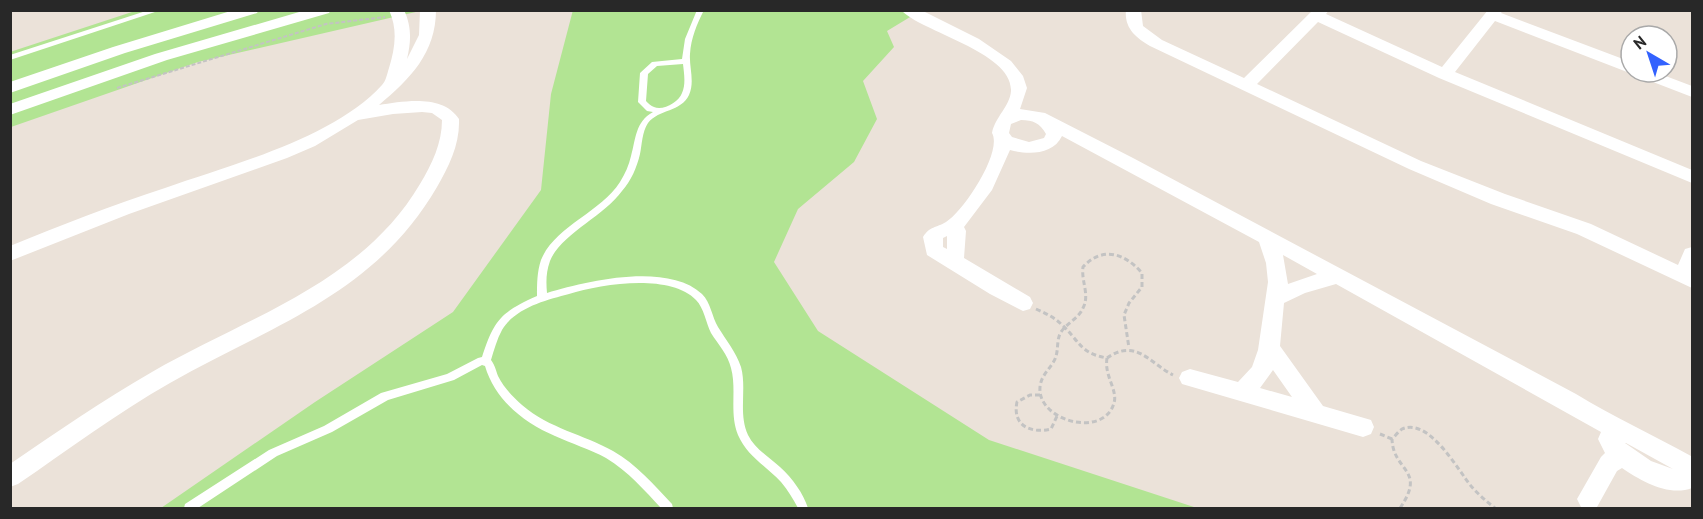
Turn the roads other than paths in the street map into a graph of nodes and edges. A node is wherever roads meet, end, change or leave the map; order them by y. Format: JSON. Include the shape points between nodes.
{"nodes":[{"id":1,"x":158,"y":10,"type":"edge"},
{"id":2,"x":252,"y":10,"type":"edge"},
{"id":3,"x":324,"y":10,"type":"edge"},
{"id":4,"x":428,"y":10,"type":"edge"},
{"id":5,"x":701,"y":10,"type":"edge"},
{"id":6,"x":908,"y":10,"type":"edge"},
{"id":7,"x":1134,"y":10,"type":"edge"},
{"id":8,"x":398,"y":13,"type":"edge"},
{"id":9,"x":1319,"y":13,"type":"edge"},
{"id":10,"x":1494,"y":13,"type":"edge"},
{"id":11,"x":10,"y":58,"type":"edge"},
{"id":12,"x":686,"y":61,"type":"junction"},
{"id":13,"x":1619,"y":63,"type":"edge"},
{"id":14,"x":1445,"y":74,"type":"junction"},
{"id":15,"x":1672,"y":84,"type":"edge"},
{"id":16,"x":1247,"y":85,"type":"junction"},
{"id":17,"x":10,"y":88,"type":"edge"},
{"id":18,"x":389,"y":88,"type":"junction"},
{"id":19,"x":1692,"y":92,"type":"edge"},
{"id":20,"x":1018,"y":94,"type":"junction"},
{"id":21,"x":400,"y":108,"type":"junction"},
{"id":22,"x":10,"y":110,"type":"edge"},
{"id":23,"x":662,"y":111,"type":"junction"},
{"id":24,"x":358,"y":115,"type":"junction"},
{"id":25,"x":1043,"y":119,"type":"junction"},
{"id":26,"x":1003,"y":129,"type":"junction"},
{"id":27,"x":1048,"y":144,"type":"junction"},
{"id":28,"x":1026,"y":149,"type":"junction"},
{"id":29,"x":1101,"y":149,"type":"junction"},
{"id":30,"x":998,"y":162,"type":"junction"},
{"id":31,"x":1692,"y":177,"type":"edge"},
{"id":32,"x":1267,"y":238,"type":"junction"},
{"id":33,"x":10,"y":254,"type":"edge"},
{"id":34,"x":1692,"y":254,"type":"edge"},
{"id":35,"x":1338,"y":276,"type":"junction"},
{"id":36,"x":1688,"y":279,"type":"edge"},
{"id":37,"x":542,"y":298,"type":"junction"},
{"id":38,"x":1275,"y":299,"type":"junction"},
{"id":39,"x":1023,"y":303,"type":"road end"},
{"id":40,"x":1271,"y":350,"type":"junction"},
{"id":41,"x":486,"y":361,"type":"junction"},
{"id":42,"x":1190,"y":378,"type":"road end"},
{"id":43,"x":1242,"y":392,"type":"junction"},
{"id":44,"x":1315,"y":413,"type":"junction"},
{"id":45,"x":1364,"y":427,"type":"dead end"},
{"id":46,"x":1618,"y":431,"type":"junction"},
{"id":47,"x":1621,"y":455,"type":"junction"},
{"id":48,"x":1690,"y":471,"type":"edge"},
{"id":49,"x":10,"y":477,"type":"edge"},
{"id":50,"x":1589,"y":499,"type":"dead end"},
{"id":51,"x":189,"y":508,"type":"edge"},
{"id":52,"x":668,"y":508,"type":"edge"},
{"id":53,"x":803,"y":508,"type":"edge"}],
"edges":[{"from":1,"to":11,"type":"lane"},
{"from":2,"to":17,"type":"street"},
{"from":3,"to":22,"type":"street","via":[[161,57]]},
{"from":4,"to":18,"type":"street","via":[[427,34],[417,60]]},
{"from":5,"to":12,"type":"lane","via":[[690,34]]},
{"from":6,"to":20,"type":"street","via":[[1005,62],[1017,81]]},
{"from":7,"to":16,"type":"street","via":[[1134,23],[1148,39]]},
{"from":8,"to":18,"type":"street","via":[[403,50]]},
{"from":9,"to":14,"type":"street"},
{"from":9,"to":16,"type":"street"},
{"from":10,"to":13,"type":"street"},
{"from":10,"to":14,"type":"street"},
{"from":12,"to":23,"type":"lane","via":[[689,79],[685,97]]},
{"from":12,"to":23,"type":"lane","via":[[655,64],[644,73],[642,102],[650,109]]},
{"from":14,"to":31,"type":"street"},
{"from":15,"to":19,"type":"street"},
{"from":16,"to":36,"type":"street","via":[[1443,177],[1584,229]]},
{"from":18,"to":21,"type":"street"},
{"from":18,"to":24,"type":"street"},
{"from":20,"to":25,"type":"street"},
{"from":20,"to":26,"type":"street"},
{"from":21,"to":24,"type":"street"},
{"from":21,"to":49,"type":"street","via":[[439,109],[449,115],[451,124],[444,154],[424,197],[384,246],[322,294],[144,388]]},
{"from":23,"to":37,"type":"lane","via":[[644,123],[632,169],[619,190],[548,254],[540,274]]},
{"from":24,"to":33,"type":"street","via":[[295,149]]},
{"from":25,"to":26,"type":"street","via":[[1019,114]]},
{"from":25,"to":27,"type":"street","via":[[1053,129]]},
{"from":25,"to":29,"type":"street"},
{"from":26,"to":28,"type":"street","via":[[1008,142]]},
{"from":26,"to":30,"type":"street","via":[[1003,150]]},
{"from":27,"to":28,"type":"street"},
{"from":27,"to":29,"type":"street"},
{"from":28,"to":30,"type":"street"},
{"from":29,"to":32,"type":"street"},
{"from":30,"to":39,"type":"street","via":[[973,204],[953,227],[933,237],[934,250]]},
{"from":32,"to":35,"type":"street"},
{"from":32,"to":38,"type":"street","via":[[1277,270]]},
{"from":34,"to":36,"type":"street"},
{"from":35,"to":38,"type":"street","via":[[1299,287]]},
{"from":35,"to":46,"type":"street"},
{"from":37,"to":41,"type":"lane","via":[[503,321]]},
{"from":37,"to":53,"type":"lane","via":[[587,285],[638,281],[672,284],[699,297],[737,366],[736,413],[744,439],[792,486]]},
{"from":38,"to":40,"type":"street"},
{"from":40,"to":43,"type":"street","via":[[1260,372]]},
{"from":40,"to":44,"type":"street"},
{"from":41,"to":51,"type":"lane","via":[[368,405],[328,429],[273,453]]},
{"from":41,"to":52,"type":"lane","via":[[500,388],[517,406],[548,428],[613,456]]},
{"from":42,"to":43,"type":"street"},
{"from":43,"to":44,"type":"street"},
{"from":44,"to":45,"type":"street"},
{"from":46,"to":47,"type":"street","via":[[1609,439]]},
{"from":46,"to":48,"type":"street","via":[[1676,458]]},
{"from":47,"to":48,"type":"street","via":[[1672,480],[1686,480]]},
{"from":47,"to":50,"type":"street","via":[[1609,465]]}]}
